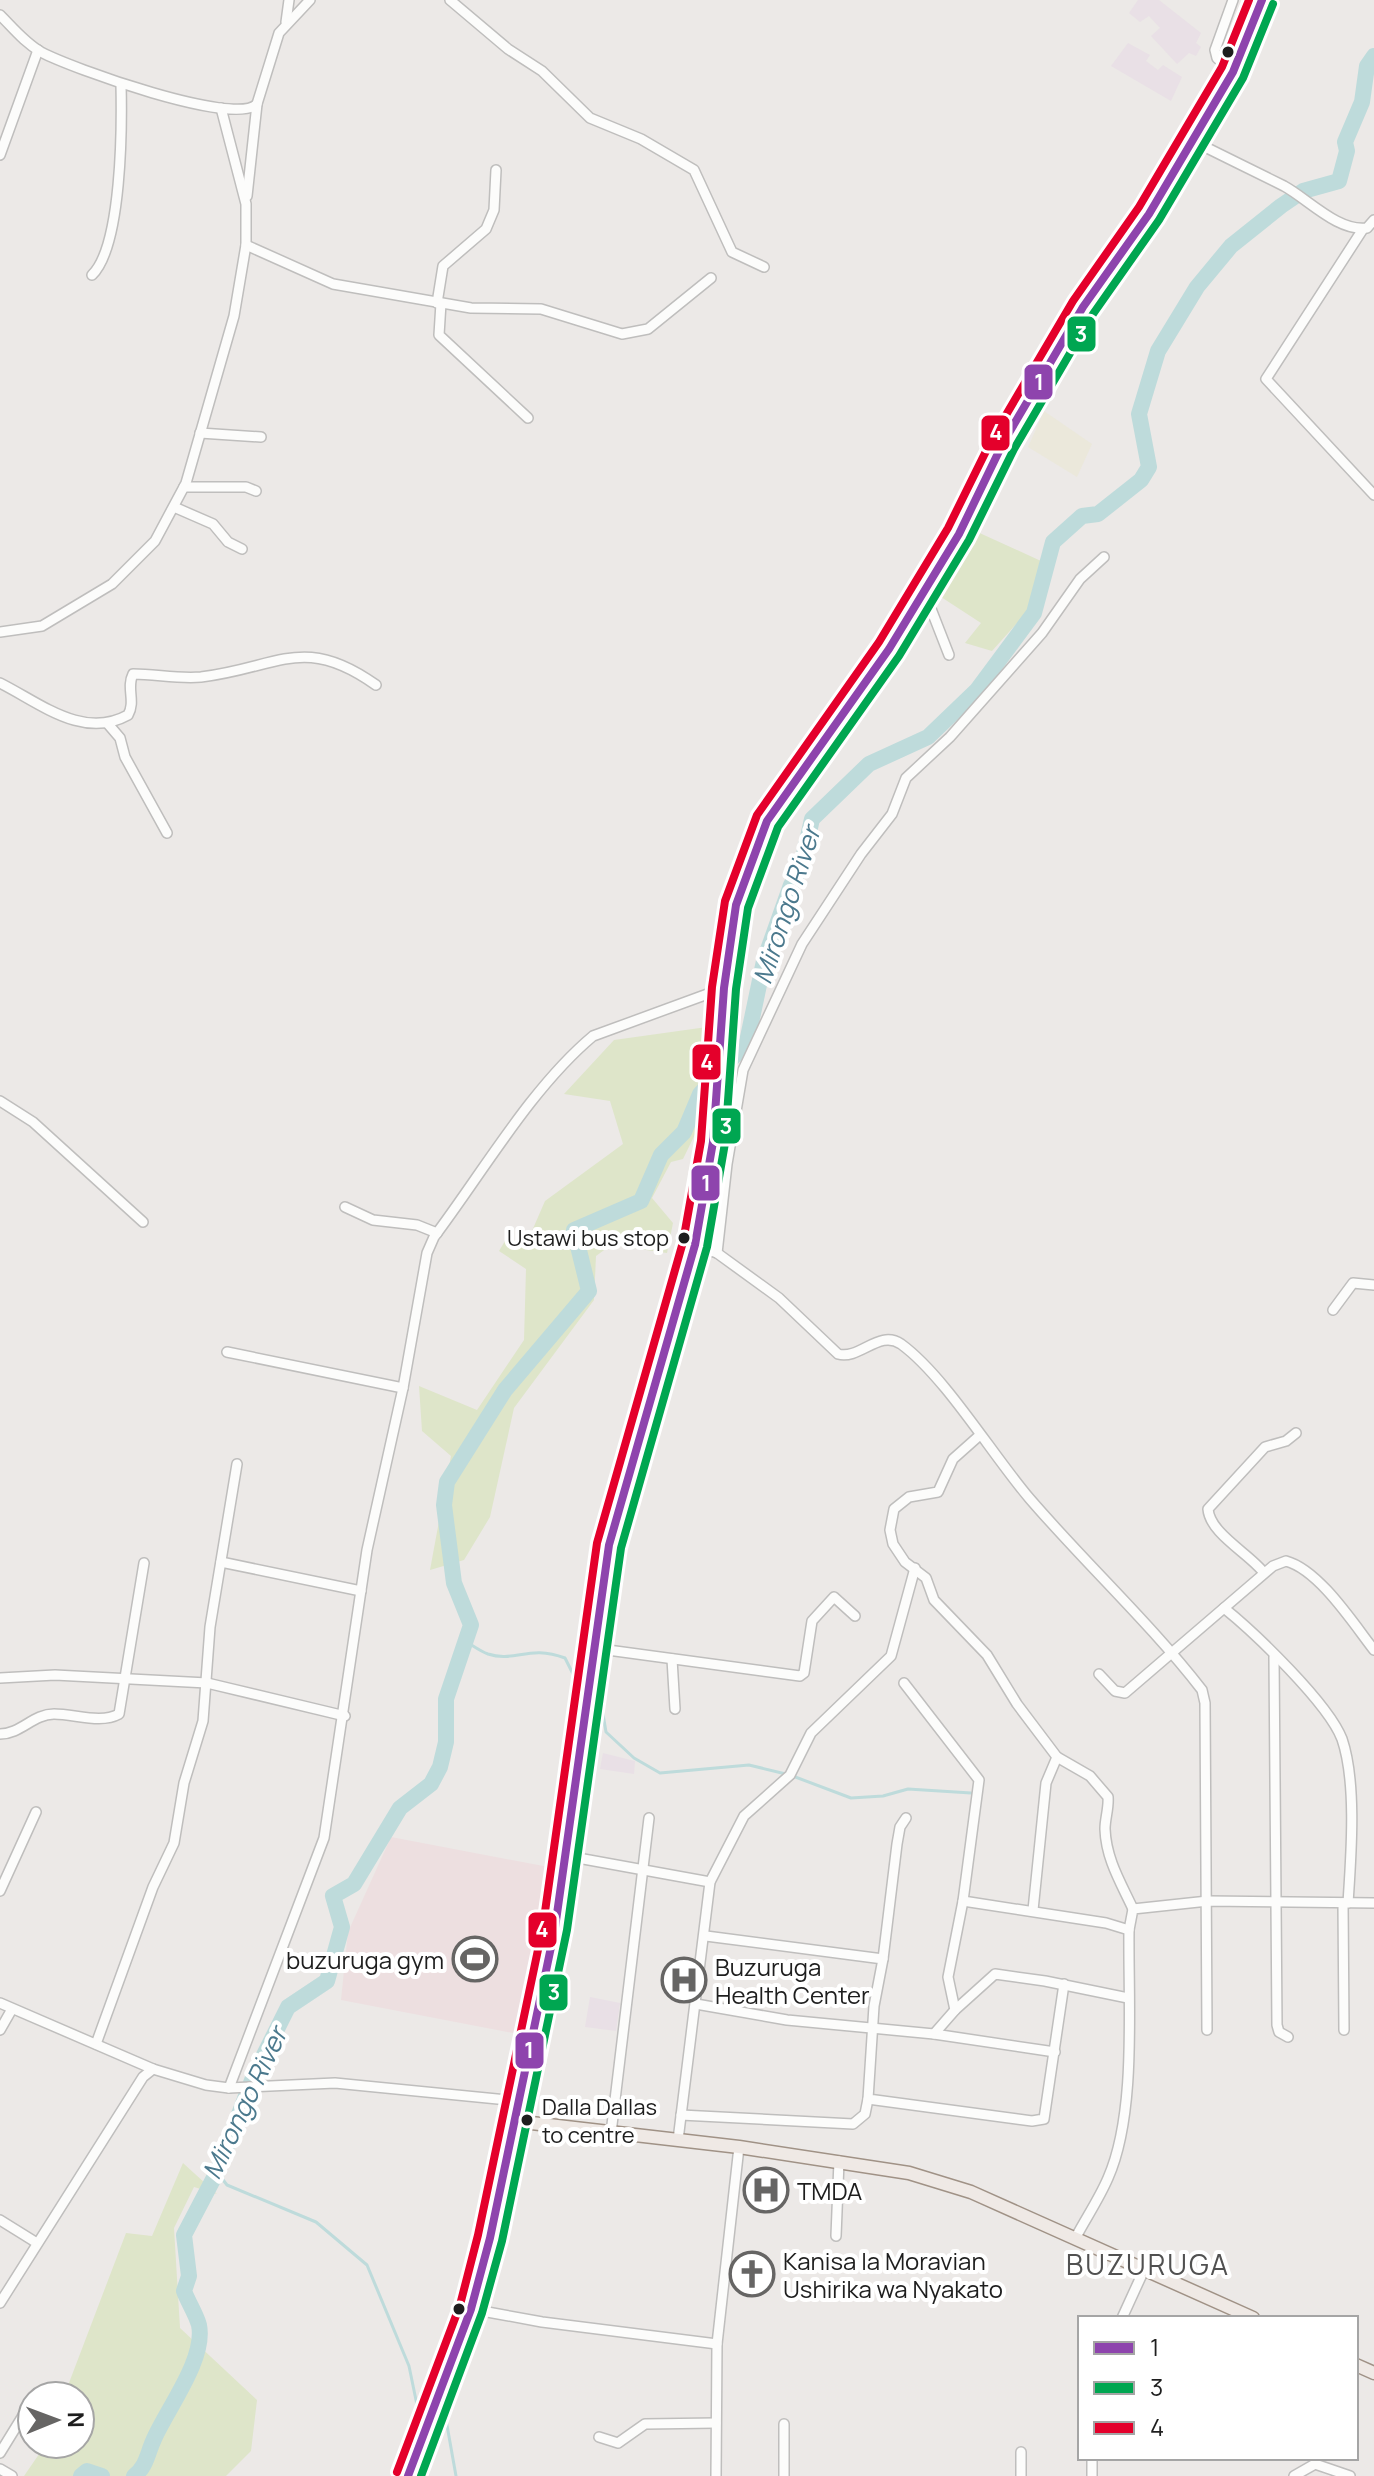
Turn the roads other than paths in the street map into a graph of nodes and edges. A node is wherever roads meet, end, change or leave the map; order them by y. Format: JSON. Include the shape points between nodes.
{"nodes":[{"id":1,"x":289,"y":0,"type":"edge"},
{"id":2,"x":310,"y":0,"type":"edge"},
{"id":3,"x":450,"y":0,"type":"edge"},
{"id":4,"x":1233,"y":0,"type":"edge"},
{"id":5,"x":1262,"y":0,"type":"edge"},
{"id":6,"x":0,"y":15,"type":"edge"},
{"id":7,"x":286,"y":22,"type":"junction"},
{"id":8,"x":38,"y":50,"type":"junction"},
{"id":9,"x":1233,"y":72,"type":"junction"},
{"id":10,"x":121,"y":84,"type":"junction"},
{"id":11,"x":257,"y":104,"type":"junction"},
{"id":12,"x":221,"y":108,"type":"junction"},
{"id":13,"x":1193,"y":141,"type":"junction"},
{"id":14,"x":0,"y":155,"type":"edge"},
{"id":15,"x":496,"y":170,"type":"dead end"},
{"id":16,"x":246,"y":204,"type":"junction"},
{"id":17,"x":1370,"y":227,"type":"edge"},
{"id":18,"x":246,"y":245,"type":"junction"},
{"id":19,"x":764,"y":267,"type":"dead end"},
{"id":20,"x":92,"y":275,"type":"dead end"},
{"id":21,"x":711,"y":278,"type":"dead end"},
{"id":22,"x":439,"y":303,"type":"junction"},
{"id":23,"x":528,"y":418,"type":"dead end"},
{"id":24,"x":200,"y":433,"type":"junction"},
{"id":25,"x":261,"y":437,"type":"dead end"},
{"id":26,"x":184,"y":487,"type":"junction"},
{"id":27,"x":256,"y":491,"type":"dead end"},
{"id":28,"x":1374,"y":495,"type":"edge"},
{"id":29,"x":174,"y":507,"type":"junction"},
{"id":30,"x":242,"y":549,"type":"dead end"},
{"id":31,"x":1104,"y":557,"type":"dead end"},
{"id":32,"x":924,"y":591,"type":"junction"},
{"id":33,"x":0,"y":632,"type":"edge"},
{"id":34,"x":949,"y":655,"type":"dead end"},
{"id":35,"x":0,"y":683,"type":"edge"},
{"id":36,"x":376,"y":685,"type":"dead end"},
{"id":37,"x":108,"y":724,"type":"junction"},
{"id":38,"x":167,"y":833,"type":"dead end"},
{"id":39,"x":724,"y":988,"type":"junction"},
{"id":40,"x":0,"y":1101,"type":"edge"},
{"id":41,"x":345,"y":1207,"type":"dead end"},
{"id":42,"x":143,"y":1222,"type":"dead end"},
{"id":43,"x":437,"y":1233,"type":"junction"},
{"id":44,"x":695,"y":1245,"type":"junction"},
{"id":45,"x":717,"y":1253,"type":"junction"},
{"id":46,"x":1374,"y":1285,"type":"edge"},
{"id":47,"x":1333,"y":1310,"type":"dead end"},
{"id":48,"x":227,"y":1352,"type":"dead end"},
{"id":49,"x":403,"y":1388,"type":"junction"},
{"id":50,"x":1296,"y":1433,"type":"dead end"},
{"id":51,"x":980,"y":1435,"type":"junction"},
{"id":52,"x":237,"y":1464,"type":"dead end"},
{"id":53,"x":221,"y":1562,"type":"junction"},
{"id":54,"x":144,"y":1563,"type":"dead end"},
{"id":55,"x":915,"y":1568,"type":"junction"},
{"id":56,"x":1264,"y":1573,"type":"junction"},
{"id":57,"x":361,"y":1591,"type":"junction"},
{"id":58,"x":1224,"y":1608,"type":"junction"},
{"id":59,"x":855,"y":1616,"type":"dead end"},
{"id":60,"x":593,"y":1648,"type":"junction"},
{"id":61,"x":1374,"y":1650,"type":"edge"},
{"id":62,"x":1171,"y":1653,"type":"junction"},
{"id":63,"x":1274,"y":1657,"type":"junction"},
{"id":64,"x":672,"y":1659,"type":"junction"},
{"id":65,"x":1099,"y":1674,"type":"dead end"},
{"id":66,"x":0,"y":1678,"type":"edge"},
{"id":67,"x":125,"y":1679,"type":"junction"},
{"id":68,"x":207,"y":1683,"type":"junction"},
{"id":69,"x":904,"y":1683,"type":"dead end"},
{"id":70,"x":675,"y":1709,"type":"dead end"},
{"id":71,"x":345,"y":1716,"type":"junction"},
{"id":72,"x":0,"y":1734,"type":"edge"},
{"id":73,"x":1057,"y":1757,"type":"junction"},
{"id":74,"x":36,"y":1812,"type":"dead end"},
{"id":75,"x":649,"y":1818,"type":"dead end"},
{"id":76,"x":906,"y":1818,"type":"dead end"},
{"id":77,"x":567,"y":1856,"type":"junction"},
{"id":78,"x":643,"y":1872,"type":"junction"},
{"id":79,"x":710,"y":1882,"type":"junction"},
{"id":80,"x":0,"y":1891,"type":"edge"},
{"id":81,"x":963,"y":1901,"type":"junction"},
{"id":82,"x":1208,"y":1901,"type":"junction"},
{"id":83,"x":1274,"y":1903,"type":"junction"},
{"id":84,"x":1346,"y":1903,"type":"junction"},
{"id":85,"x":1374,"y":1903,"type":"edge"},
{"id":86,"x":1133,"y":1909,"type":"junction"},
{"id":87,"x":1033,"y":1910,"type":"junction"},
{"id":88,"x":1129,"y":1930,"type":"junction"},
{"id":89,"x":706,"y":1936,"type":"junction"},
{"id":90,"x":883,"y":1959,"type":"junction"},
{"id":91,"x":1064,"y":1984,"type":"junction"},
{"id":92,"x":1128,"y":1998,"type":"junction"},
{"id":93,"x":0,"y":2003,"type":"edge"},
{"id":94,"x":696,"y":2004,"type":"junction"},
{"id":95,"x":12,"y":2009,"type":"junction"},
{"id":96,"x":955,"y":2010,"type":"junction"},
{"id":97,"x":874,"y":2028,"type":"junction"},
{"id":98,"x":0,"y":2030,"type":"edge"},
{"id":99,"x":1207,"y":2030,"type":"dead end"},
{"id":100,"x":1344,"y":2030,"type":"dead end"},
{"id":101,"x":934,"y":2034,"type":"junction"},
{"id":102,"x":1288,"y":2037,"type":"dead end"},
{"id":103,"x":96,"y":2044,"type":"junction"},
{"id":104,"x":1055,"y":2052,"type":"junction"},
{"id":105,"x":153,"y":2069,"type":"junction"},
{"id":106,"x":229,"y":2088,"type":"junction"},
{"id":107,"x":868,"y":2099,"type":"junction"},
{"id":108,"x":517,"y":2101,"type":"junction"},
{"id":109,"x":681,"y":2115,"type":"junction"},
{"id":110,"x":514,"y":2121,"type":"junction"},
{"id":111,"x":611,"y":2133,"type":"junction"},
{"id":112,"x":678,"y":2140,"type":"junction"},
{"id":113,"x":739,"y":2147,"type":"junction"},
{"id":114,"x":839,"y":2161,"type":"junction"},
{"id":115,"x":0,"y":2220,"type":"edge"},
{"id":116,"x":836,"y":2236,"type":"dead end"},
{"id":117,"x":1076,"y":2237,"type":"junction"},
{"id":118,"x":37,"y":2243,"type":"junction"},
{"id":119,"x":1144,"y":2270,"type":"junction"},
{"id":120,"x":0,"y":2303,"type":"edge"},
{"id":121,"x":471,"y":2309,"type":"junction"},
{"id":122,"x":1123,"y":2316,"type":"edge"},
{"id":123,"x":1248,"y":2316,"type":"edge"},
{"id":124,"x":717,"y":2344,"type":"junction"},
{"id":125,"x":716,"y":2423,"type":"junction"},
{"id":126,"x":784,"y":2424,"type":"dead end"},
{"id":127,"x":16,"y":2427,"type":"edge"},
{"id":128,"x":599,"y":2437,"type":"dead end"},
{"id":129,"x":1021,"y":2452,"type":"dead end"},
{"id":130,"x":0,"y":2453,"type":"edge"},
{"id":131,"x":0,"y":2469,"type":"edge"},
{"id":132,"x":12,"y":2476,"type":"edge"},
{"id":133,"x":408,"y":2476,"type":"edge"},
{"id":134,"x":716,"y":2476,"type":"edge"},
{"id":135,"x":784,"y":2476,"type":"edge"},
{"id":136,"x":1021,"y":2476,"type":"edge"},
{"id":137,"x":1294,"y":2476,"type":"edge"},
{"id":138,"x":1350,"y":2476,"type":"edge"}],
"edges":[{"from":1,"to":7,"type":"street"},
{"from":2,"to":7,"type":"street"},
{"from":3,"to":19,"type":"street","via":[[542,71],[590,118],[687,164],[732,252]]},
{"from":4,"to":9,"type":"street","via":[[1215,50]]},
{"from":5,"to":9,"type":"highway"},
{"from":6,"to":8,"type":"street"},
{"from":7,"to":11,"type":"street"},
{"from":8,"to":10,"type":"street","via":[[86,74]]},
{"from":8,"to":14,"type":"street"},
{"from":9,"to":13,"type":"highway"},
{"from":10,"to":12,"type":"street"},
{"from":10,"to":20,"type":"street","via":[[117,195],[102,263]]},
{"from":11,"to":12,"type":"street","via":[[246,111]]},
{"from":11,"to":16,"type":"street"},
{"from":12,"to":16,"type":"street"},
{"from":13,"to":17,"type":"street","via":[[1314,206]]},
{"from":13,"to":32,"type":"highway","via":[[1083,307]]},
{"from":15,"to":22,"type":"street","via":[[493,214],[480,236],[443,266]]},
{"from":16,"to":18,"type":"street"},
{"from":17,"to":28,"type":"street","via":[[1266,379]]},
{"from":18,"to":22,"type":"street","via":[[321,281]]},
{"from":18,"to":24,"type":"street","via":[[234,316]]},
{"from":21,"to":22,"type":"street","via":[[637,333],[598,328],[541,309]]},
{"from":22,"to":23,"type":"street","via":[[439,335]]},
{"from":24,"to":25,"type":"street"},
{"from":24,"to":26,"type":"street"},
{"from":26,"to":27,"type":"street"},
{"from":26,"to":29,"type":"street"},
{"from":29,"to":30,"type":"street","via":[[213,524]]},
{"from":29,"to":33,"type":"street","via":[[155,541],[112,584],[42,626]]},
{"from":31,"to":45,"type":"street","via":[[950,737],[906,778],[892,814],[802,944],[743,1070]]},
{"from":32,"to":34,"type":"street"},
{"from":32,"to":39,"type":"highway","via":[[767,821],[736,905]]},
{"from":35,"to":37,"type":"street","via":[[69,719],[92,726]]},
{"from":36,"to":37,"type":"street","via":[[344,664],[312,655],[194,678],[133,674],[131,709]]},
{"from":37,"to":38,"type":"street"},
{"from":39,"to":43,"type":"street","via":[[593,1036],[581,1046],[543,1087]]},
{"from":39,"to":44,"type":"highway","via":[[718,1093]]},
{"from":40,"to":42,"type":"street","via":[[33,1122]]},
{"from":41,"to":43,"type":"street","via":[[373,1220]]},
{"from":43,"to":49,"type":"street","via":[[427,1253]]},
{"from":44,"to":45,"type":"street"},
{"from":44,"to":60,"type":"highway","via":[[623,1487]]},
{"from":45,"to":51,"type":"street","via":[[803,1317],[838,1354],[852,1354],[879,1341],[900,1343]]},
{"from":46,"to":47,"type":"street","via":[[1353,1283]]},
{"from":48,"to":49,"type":"street"},
{"from":49,"to":57,"type":"street"},
{"from":50,"to":56,"type":"street","via":[[1265,1447],[1208,1509],[1221,1532]]},
{"from":51,"to":55,"type":"street","via":[[953,1459],[938,1492],[909,1497],[894,1509],[893,1544]]},
{"from":51,"to":62,"type":"street","via":[[1032,1502]]},
{"from":52,"to":53,"type":"street"},
{"from":53,"to":57,"type":"street"},
{"from":53,"to":68,"type":"street"},
{"from":54,"to":67,"type":"street"},
{"from":55,"to":73,"type":"street","via":[[926,1578],[934,1600],[987,1655]]},
{"from":55,"to":79,"type":"street","via":[[891,1656],[811,1733],[790,1775],[744,1816]]},
{"from":56,"to":58,"type":"street"},
{"from":56,"to":61,"type":"street","via":[[1279,1562],[1296,1565],[1335,1601]]},
{"from":57,"to":71,"type":"street"},
{"from":58,"to":62,"type":"street"},
{"from":58,"to":63,"type":"street"},
{"from":59,"to":64,"type":"street","via":[[834,1597],[815,1615],[800,1676]]},
{"from":60,"to":64,"type":"street"},
{"from":60,"to":77,"type":"highway"},
{"from":62,"to":65,"type":"street","via":[[1125,1693],[1109,1687]]},
{"from":62,"to":82,"type":"street","via":[[1205,1696]]},
{"from":63,"to":83,"type":"street"},
{"from":63,"to":84,"type":"street","via":[[1315,1697],[1342,1741],[1350,1809]]},
{"from":64,"to":70,"type":"street"},
{"from":66,"to":67,"type":"street"},
{"from":67,"to":68,"type":"street"},
{"from":67,"to":72,"type":"street","via":[[119,1714],[45,1715]]},
{"from":68,"to":71,"type":"street"},
{"from":68,"to":103,"type":"street","via":[[174,1843]]},
{"from":69,"to":81,"type":"street","via":[[979,1780]]},
{"from":71,"to":106,"type":"street","via":[[317,1861]]},
{"from":73,"to":86,"type":"street","via":[[1090,1776],[1108,1797],[1109,1851]]},
{"from":73,"to":87,"type":"street","via":[[1046,1783]]},
{"from":74,"to":80,"type":"street"},
{"from":75,"to":78,"type":"street"},
{"from":76,"to":90,"type":"street","via":[[897,1844]]},
{"from":77,"to":78,"type":"street"},
{"from":77,"to":108,"type":"highway"},
{"from":78,"to":79,"type":"street"},
{"from":78,"to":111,"type":"street"},
{"from":79,"to":89,"type":"street"},
{"from":81,"to":87,"type":"street"},
{"from":81,"to":96,"type":"street","via":[[948,1977]]},
{"from":82,"to":83,"type":"street"},
{"from":82,"to":86,"type":"street"},
{"from":82,"to":99,"type":"street"},
{"from":83,"to":84,"type":"street"},
{"from":83,"to":102,"type":"street","via":[[1277,2029]]},
{"from":84,"to":85,"type":"street"},
{"from":84,"to":100,"type":"street"},
{"from":86,"to":88,"type":"street"},
{"from":87,"to":88,"type":"street"},
{"from":88,"to":92,"type":"street"},
{"from":89,"to":90,"type":"street"},
{"from":89,"to":94,"type":"street"},
{"from":90,"to":97,"type":"street"},
{"from":91,"to":92,"type":"street"},
{"from":91,"to":96,"type":"street","via":[[995,1974]]},
{"from":91,"to":104,"type":"street"},
{"from":92,"to":117,"type":"street","via":[[1119,2143],[1109,2178]]},
{"from":93,"to":95,"type":"street"},
{"from":94,"to":97,"type":"street"},
{"from":94,"to":109,"type":"street"},
{"from":95,"to":98,"type":"street"},
{"from":95,"to":103,"type":"street"},
{"from":96,"to":101,"type":"street"},
{"from":97,"to":101,"type":"street"},
{"from":97,"to":107,"type":"street"},
{"from":101,"to":104,"type":"street"},
{"from":103,"to":105,"type":"street"},
{"from":104,"to":107,"type":"street","via":[[1048,2113],[1041,2120]]},
{"from":105,"to":106,"type":"street"},
{"from":105,"to":118,"type":"street"},
{"from":106,"to":108,"type":"street","via":[[335,2083]]},
{"from":107,"to":109,"type":"street","via":[[865,2114],[853,2124]]},
{"from":108,"to":110,"type":"highway"},
{"from":109,"to":112,"type":"street"},
{"from":110,"to":111,"type":"main road"},
{"from":110,"to":121,"type":"highway"},
{"from":111,"to":112,"type":"main road"},
{"from":112,"to":113,"type":"main road"},
{"from":113,"to":114,"type":"main road"},
{"from":113,"to":124,"type":"street"},
{"from":114,"to":116,"type":"street"},
{"from":114,"to":117,"type":"main road","via":[[909,2173],[971,2192]]},
{"from":115,"to":118,"type":"street"},
{"from":117,"to":119,"type":"main road"},
{"from":118,"to":120,"type":"street"},
{"from":119,"to":122,"type":"street"},
{"from":119,"to":123,"type":"main road"},
{"from":121,"to":124,"type":"street"},
{"from":121,"to":133,"type":"highway"},
{"from":124,"to":125,"type":"street"},
{"from":125,"to":128,"type":"street","via":[[645,2424],[618,2443]]},
{"from":125,"to":134,"type":"street"},
{"from":126,"to":135,"type":"street"},
{"from":127,"to":130,"type":"street"},
{"from":129,"to":136,"type":"street"},
{"from":131,"to":132,"type":"street"},
{"from":137,"to":138,"type":"street","via":[[1315,2464]]}]}
